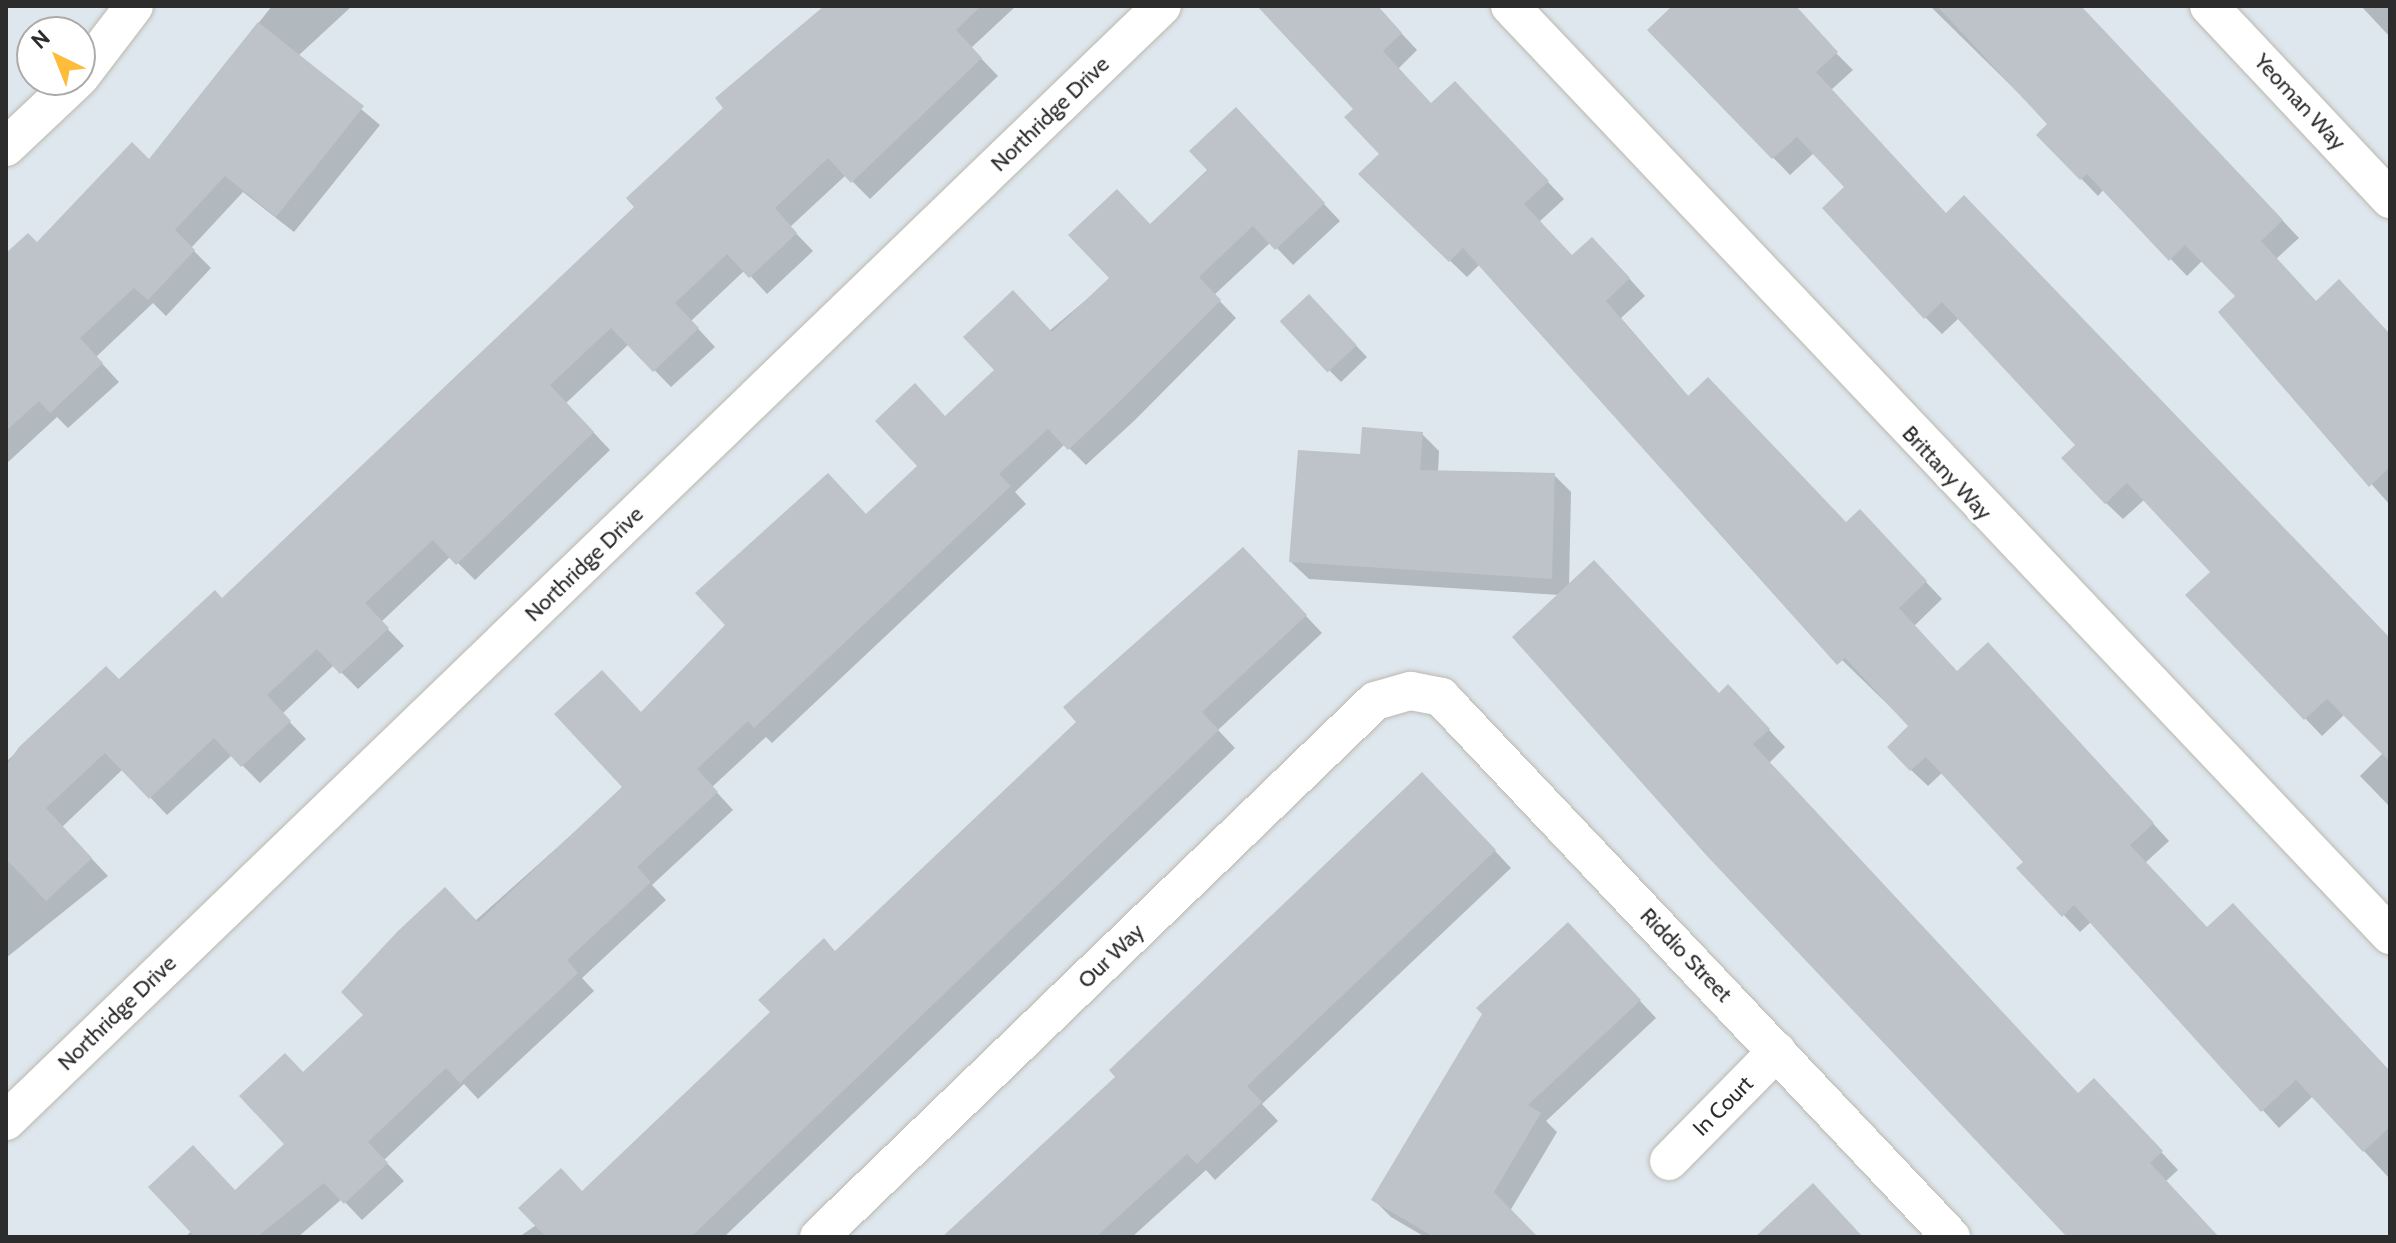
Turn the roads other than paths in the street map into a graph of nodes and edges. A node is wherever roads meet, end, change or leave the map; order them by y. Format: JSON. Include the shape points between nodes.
{"nodes":[{"id":1,"x":134,"y":6,"type":"edge"},
{"id":2,"x":1162,"y":6,"type":"edge"},
{"id":3,"x":1510,"y":6,"type":"edge"},
{"id":4,"x":2209,"y":6,"type":"edge"},
{"id":5,"x":96,"y":56,"type":"edge"},
{"id":6,"x":60,"y":96,"type":"edge"},
{"id":7,"x":6,"y":147,"type":"edge"},
{"id":8,"x":2390,"y":199,"type":"edge"},
{"id":9,"x":1411,"y":691,"type":"joint"},
{"id":10,"x":2390,"y":935,"type":"edge"},
{"id":11,"x":1777,"y":1051,"type":"junction"},
{"id":12,"x":6,"y":1121,"type":"edge"},
{"id":13,"x":1669,"y":1161,"type":"dead end"},
{"id":14,"x":819,"y":1237,"type":"edge"},
{"id":15,"x":1951,"y":1237,"type":"edge"}],
"edges":[{"from":1,"to":5,"type":"street"},
{"from":2,"to":12,"type":"street","name":"Northridge Drive"},
{"from":3,"to":10,"type":"street","name":"Brittany Way"},
{"from":4,"to":8,"type":"street","name":"Yeoman Way"},
{"from":6,"to":7,"type":"street"},
{"from":9,"to":11,"type":"street","name":"Riddio Street","via":[[1441,697]]},
{"from":9,"to":14,"type":"street","name":"Our Way","via":[[1375,701]]},
{"from":11,"to":13,"type":"street","name":"In Court"},
{"from":11,"to":15,"type":"street","name":"Riddio Street"}]}
